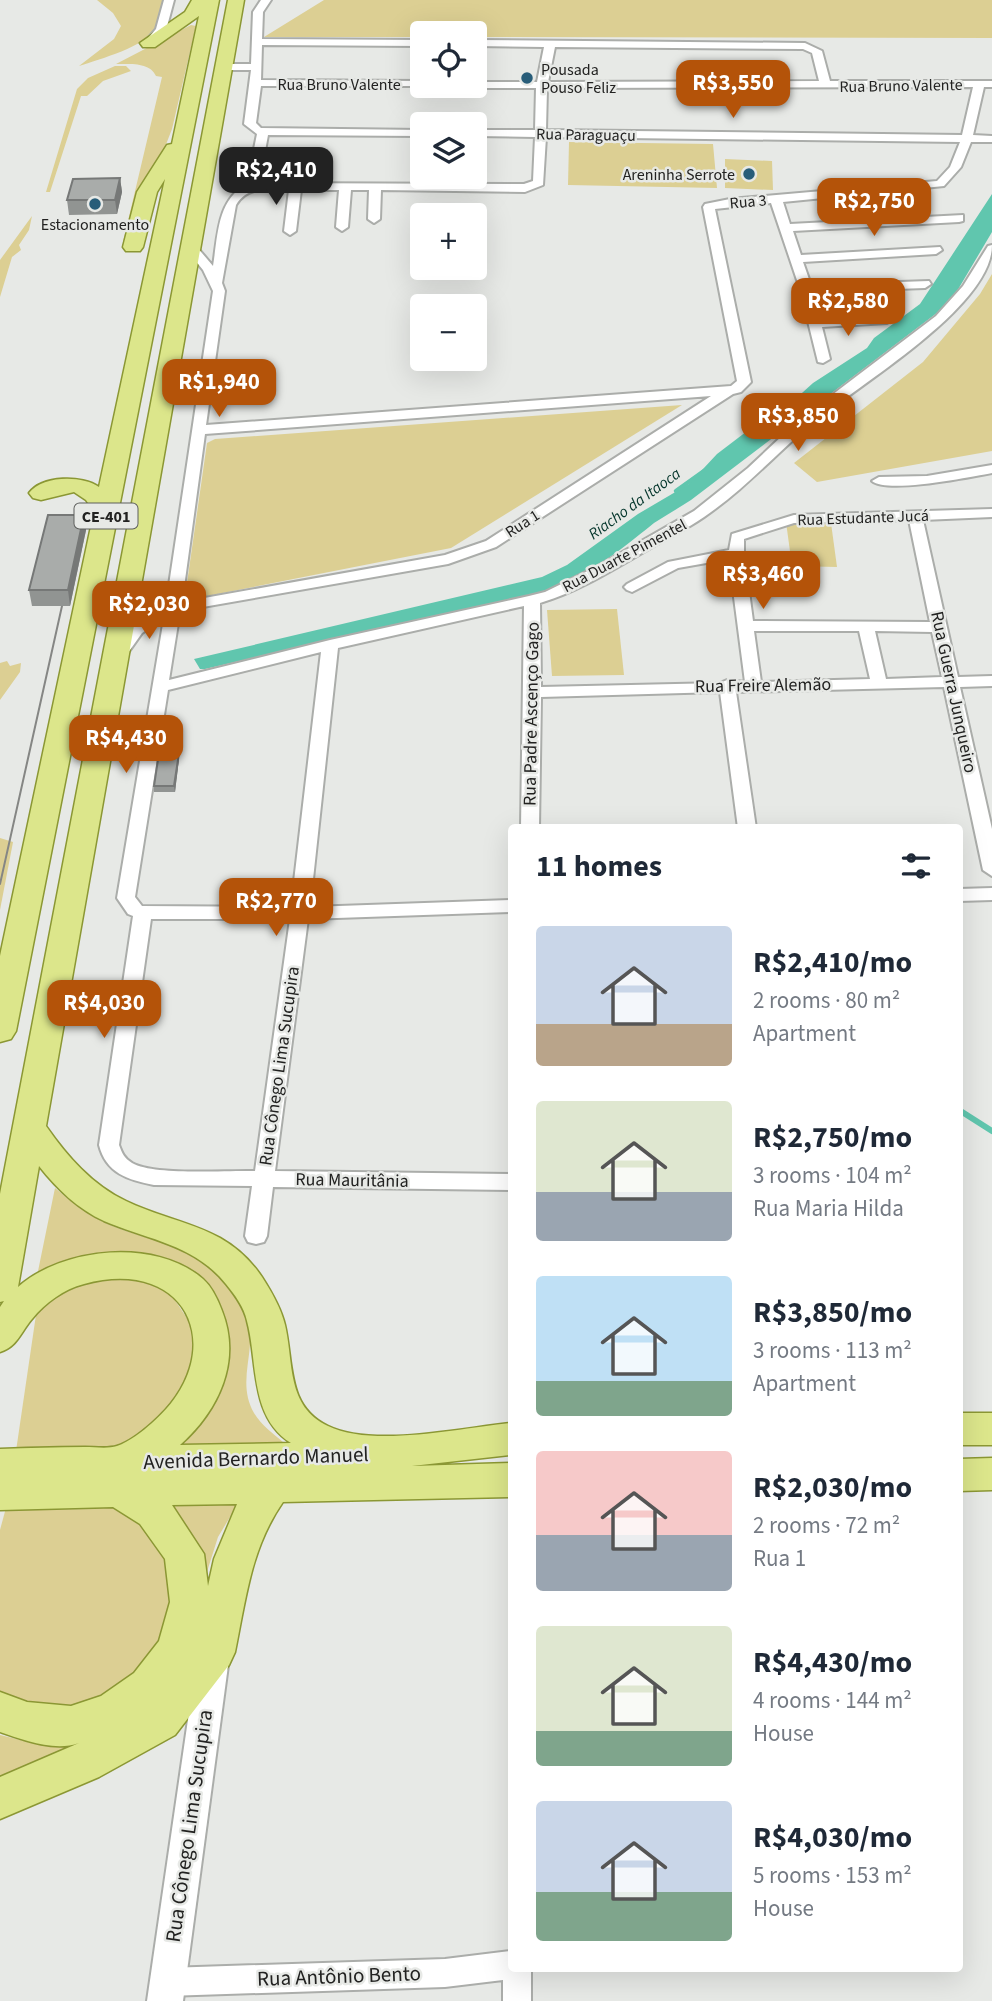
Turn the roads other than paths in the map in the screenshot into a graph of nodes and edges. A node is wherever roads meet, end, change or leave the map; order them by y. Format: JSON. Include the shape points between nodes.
{"nodes":[{"id":1,"x":169,"y":0,"type":"edge"},
{"id":2,"x":200,"y":0,"type":"edge"},
{"id":3,"x":211,"y":0,"type":"edge"},
{"id":4,"x":236,"y":0,"type":"edge"},
{"id":5,"x":266,"y":0,"type":"edge"},
{"id":6,"x":257,"y":42,"type":"junction"},
{"id":7,"x":149,"y":43,"type":"joint"},
{"id":8,"x":410,"y":43,"type":"edge"},
{"id":9,"x":487,"y":43,"type":"edge"},
{"id":10,"x":550,"y":44,"type":"junction"},
{"id":11,"x":224,"y":67,"type":"junction"},
{"id":12,"x":256,"y":67,"type":"junction"},
{"id":13,"x":256,"y":83,"type":"junction"},
{"id":14,"x":410,"y":84,"type":"edge"},
{"id":15,"x":979,"y":84,"type":"junction"},
{"id":16,"x":992,"y":84,"type":"edge"},
{"id":17,"x":487,"y":85,"type":"edge"},
{"id":18,"x":542,"y":85,"type":"junction"},
{"id":19,"x":826,"y":86,"type":"junction"},
{"id":20,"x":263,"y":132,"type":"junction"},
{"id":21,"x":184,"y":133,"type":"junction"},
{"id":22,"x":410,"y":133,"type":"edge"},
{"id":23,"x":487,"y":133,"type":"edge"},
{"id":24,"x":541,"y":134,"type":"junction"},
{"id":25,"x":966,"y":139,"type":"junction"},
{"id":26,"x":992,"y":139,"type":"edge"},
{"id":27,"x":252,"y":187,"type":"junction"},
{"id":28,"x":295,"y":187,"type":"junction"},
{"id":29,"x":345,"y":187,"type":"junction"},
{"id":30,"x":375,"y":187,"type":"junction"},
{"id":31,"x":776,"y":199,"type":"junction"},
{"id":32,"x":959,"y":218,"type":"dead end"},
{"id":33,"x":374,"y":219,"type":"dead end"},
{"id":34,"x":342,"y":227,"type":"dead end"},
{"id":35,"x":786,"y":228,"type":"junction"},
{"id":36,"x":290,"y":231,"type":"dead end"},
{"id":37,"x":133,"y":247,"type":"dead end"},
{"id":38,"x":192,"y":249,"type":"junction"},
{"id":39,"x":992,"y":249,"type":"edge"},
{"id":40,"x":936,"y":250,"type":"dead end"},
{"id":41,"x":797,"y":259,"type":"junction"},
{"id":42,"x":216,"y":282,"type":"junction"},
{"id":43,"x":925,"y":284,"type":"dead end"},
{"id":44,"x":806,"y":289,"type":"junction"},
{"id":45,"x":882,"y":320,"type":"dead end"},
{"id":46,"x":813,"y":323,"type":"junction"},
{"id":47,"x":823,"y":359,"type":"dead end"},
{"id":48,"x":728,"y":391,"type":"junction"},
{"id":49,"x":200,"y":430,"type":"junction"},
{"id":50,"x":992,"y":469,"type":"edge"},
{"id":51,"x":878,"y":481,"type":"dead end"},
{"id":52,"x":41,"y":493,"type":"dead end"},
{"id":53,"x":107,"y":513,"type":"junction"},
{"id":54,"x":992,"y":513,"type":"edge"},
{"id":55,"x":915,"y":514,"type":"junction"},
{"id":56,"x":736,"y":554,"type":"junction"},
{"id":57,"x":632,"y":587,"type":"dead end"},
{"id":58,"x":532,"y":600,"type":"junction"},
{"id":59,"x":173,"y":608,"type":"junction"},
{"id":60,"x":746,"y":626,"type":"junction"},
{"id":61,"x":866,"y":626,"type":"junction"},
{"id":62,"x":940,"y":627,"type":"junction"},
{"id":63,"x":330,"y":645,"type":"junction"},
{"id":64,"x":115,"y":661,"type":"junction"},
{"id":65,"x":951,"y":680,"type":"junction"},
{"id":66,"x":992,"y":681,"type":"edge"},
{"id":67,"x":879,"y":682,"type":"junction"},
{"id":68,"x":753,"y":684,"type":"junction"},
{"id":69,"x":727,"y":685,"type":"junction"},
{"id":70,"x":160,"y":687,"type":"junction"},
{"id":71,"x":533,"y":691,"type":"junction"},
{"id":72,"x":530,"y":824,"type":"edge"},
{"id":73,"x":746,"y":824,"type":"edge"},
{"id":74,"x":992,"y":870,"type":"edge"},
{"id":75,"x":992,"y":894,"type":"edge"},
{"id":76,"x":963,"y":895,"type":"edge"},
{"id":77,"x":508,"y":906,"type":"edge"},
{"id":78,"x":143,"y":913,"type":"junction"},
{"id":79,"x":300,"y":913,"type":"junction"},
{"id":80,"x":0,"y":1031,"type":"edge"},
{"id":81,"x":29,"y":1126,"type":"junction"},
{"id":82,"x":264,"y":1180,"type":"junction"},
{"id":83,"x":508,"y":1182,"type":"edge"},
{"id":84,"x":256,"y":1236,"type":"dead end"},
{"id":85,"x":0,"y":1288,"type":"edge"},
{"id":86,"x":0,"y":1337,"type":"edge"},
{"id":87,"x":963,"y":1429,"type":"edge"},
{"id":88,"x":992,"y":1429,"type":"edge"},
{"id":89,"x":508,"y":1439,"type":"edge"},
{"id":90,"x":377,"y":1454,"type":"junction"},
{"id":91,"x":0,"y":1465,"type":"edge"},
{"id":92,"x":992,"y":1474,"type":"edge"},
{"id":93,"x":963,"y":1475,"type":"edge"},
{"id":94,"x":121,"y":1477,"type":"junction"},
{"id":95,"x":508,"y":1480,"type":"edge"},
{"id":96,"x":271,"y":1488,"type":"junction"},
{"id":97,"x":0,"y":1493,"type":"edge"},
{"id":98,"x":214,"y":1652,"type":"junction"},
{"id":99,"x":0,"y":1712,"type":"edge"},
{"id":100,"x":0,"y":1798,"type":"edge"},
{"id":101,"x":508,"y":1965,"type":"edge"},
{"id":102,"x":517,"y":1972,"type":"edge"},
{"id":103,"x":166,"y":1992,"type":"edge"},
{"id":104,"x":517,"y":2001,"type":"edge"}],
"edges":[{"from":1,"to":7,"type":"street","via":[[161,30]]},
{"from":2,"to":7,"type":"main road","via":[[179,26]]},
{"from":3,"to":21,"type":"main road","number":"CE-401"},
{"from":4,"to":11,"type":"main road","number":"CE-401"},
{"from":5,"to":6,"type":"street","via":[[258,12]]},
{"from":6,"to":8,"type":"street"},
{"from":6,"to":12,"type":"street"},
{"from":9,"to":10,"type":"street"},
{"from":10,"to":18,"type":"street"},
{"from":10,"to":19,"type":"street","via":[[805,46],[817,51]]},
{"from":11,"to":12,"type":"street"},
{"from":11,"to":38,"type":"main road","number":"CE-401"},
{"from":12,"to":13,"type":"street"},
{"from":13,"to":14,"type":"street","name":"Rua Bruno Valente"},
{"from":13,"to":20,"type":"street","via":[[250,124]]},
{"from":15,"to":16,"type":"street","name":"Rua Bruno Valente"},
{"from":15,"to":19,"type":"street","name":"Rua Bruno Valente"},
{"from":15,"to":25,"type":"street","name":"Rua 3"},
{"from":17,"to":18,"type":"street","name":"Rua Bruno Valente"},
{"from":18,"to":19,"type":"street","name":"Rua Bruno Valente"},
{"from":18,"to":24,"type":"street"},
{"from":20,"to":22,"type":"street"},
{"from":20,"to":27,"type":"street"},
{"from":21,"to":37,"type":"main road","via":[[147,192]]},
{"from":21,"to":53,"type":"main road","number":"CE-401"},
{"from":23,"to":24,"type":"street","name":"Rua Paraguaçu"},
{"from":24,"to":25,"type":"street","name":"Rua Paraguaçu"},
{"from":24,"to":30,"type":"street","via":[[541,180],[536,185]]},
{"from":25,"to":26,"type":"street","name":"Rua Paraguaçu"},
{"from":25,"to":31,"type":"street","name":"Rua 3","via":[[950,178],[940,184]]},
{"from":27,"to":28,"type":"street"},
{"from":27,"to":42,"type":"street","via":[[237,194],[230,205]]},
{"from":28,"to":29,"type":"street"},
{"from":28,"to":36,"type":"street"},
{"from":29,"to":30,"type":"street"},
{"from":29,"to":34,"type":"street"},
{"from":30,"to":33,"type":"street"},
{"from":31,"to":35,"type":"street"},
{"from":31,"to":48,"type":"street","name":"Rua 3","via":[[708,210],[744,382]]},
{"from":32,"to":35,"type":"street"},
{"from":35,"to":41,"type":"street"},
{"from":38,"to":42,"type":"street"},
{"from":38,"to":64,"type":"main road","number":"CE-401"},
{"from":39,"to":58,"type":"street","name":"Rua Duarte Pimentel","via":[[968,288],[941,319],[804,423],[699,514],[603,569]]},
{"from":40,"to":41,"type":"street"},
{"from":41,"to":44,"type":"street"},
{"from":42,"to":49,"type":"street","via":[[219,291]]},
{"from":43,"to":44,"type":"street"},
{"from":44,"to":46,"type":"street"},
{"from":45,"to":46,"type":"street"},
{"from":46,"to":47,"type":"street"},
{"from":48,"to":49,"type":"street"},
{"from":48,"to":59,"type":"street","name":"Rua 1","via":[[473,552]]},
{"from":49,"to":59,"type":"street"},
{"from":50,"to":51,"type":"street","via":[[927,480]]},
{"from":52,"to":53,"type":"main road","via":[[85,487]]},
{"from":53,"to":80,"type":"main road","number":"CE-401"},
{"from":54,"to":55,"type":"street","name":"Rua Estudante Jucá"},
{"from":55,"to":56,"type":"street","name":"Rua Estudante Jucá","via":[[794,519],[737,537]]},
{"from":55,"to":62,"type":"street","name":"Rua Guerra Junqueiro"},
{"from":56,"to":57,"type":"street","via":[[673,565]]},
{"from":56,"to":60,"type":"street"},
{"from":58,"to":63,"type":"street","name":"Rua Duarte Pimentel"},
{"from":58,"to":71,"type":"street","name":"Rua Padre Ascenço Gago"},
{"from":59,"to":64,"type":"street","name":"Rua 1","via":[[136,627]]},
{"from":59,"to":70,"type":"street"},
{"from":60,"to":61,"type":"street"},
{"from":60,"to":68,"type":"street"},
{"from":61,"to":62,"type":"street"},
{"from":61,"to":67,"type":"street"},
{"from":62,"to":65,"type":"street","name":"Rua Guerra Junqueiro"},
{"from":63,"to":70,"type":"street","name":"Rua Duarte Pimentel"},
{"from":63,"to":79,"type":"street","name":"Rua Cônego Lima Sucupira"},
{"from":64,"to":81,"type":"main road","number":"CE-401"},
{"from":65,"to":66,"type":"street","name":"Rua Freire Alemão"},
{"from":65,"to":67,"type":"street","name":"Rua Freire Alemão"},
{"from":65,"to":74,"type":"street","name":"Rua Guerra Junqueiro"},
{"from":67,"to":68,"type":"street","name":"Rua Freire Alemão"},
{"from":68,"to":69,"type":"street","name":"Rua Freire Alemão"},
{"from":69,"to":71,"type":"street","name":"Rua Freire Alemão"},
{"from":69,"to":73,"type":"street"},
{"from":70,"to":78,"type":"street","via":[[126,888],[129,904]]},
{"from":71,"to":72,"type":"street","name":"Rua Padre Ascenço Gago"},
{"from":75,"to":76,"type":"street"},
{"from":77,"to":79,"type":"street"},
{"from":78,"to":79,"type":"street"},
{"from":78,"to":82,"type":"street","name":"Rua Mauritânia","via":[[109,1145],[114,1159],[132,1173],[154,1177]]},
{"from":79,"to":82,"type":"street","name":"Rua Cônego Lima Sucupira"},
{"from":81,"to":85,"type":"main road","number":"CE-401"},
{"from":81,"to":90,"type":"main road","via":[[56,1165],[93,1199],[117,1212],[181,1231],[231,1264],[265,1321],[274,1393],[285,1412],[315,1438]]},
{"from":82,"to":83,"type":"street","name":"Rua Mauritânia"},
{"from":82,"to":84,"type":"street","name":"Rua Cônego Lima Sucupira"},
{"from":86,"to":94,"type":"main road","via":[[21,1305],[47,1284],[74,1272],[104,1265],[137,1266],[189,1287],[205,1309],[213,1339],[210,1374],[191,1412]]},
{"from":87,"to":88,"type":"main road"},
{"from":89,"to":90,"type":"main road","name":"Avenida Bernardo Manuel"},
{"from":90,"to":94,"type":"main road","name":"Avenida Bernardo Manuel"},
{"from":91,"to":94,"type":"main road","name":"Avenida Bernardo Manuel"},
{"from":92,"to":93,"type":"main road"},
{"from":94,"to":96,"type":"main road","name":"Avenida Bernardo Manuel"},
{"from":94,"to":97,"type":"main road","name":"Avenida Bernardo Manuel"},
{"from":94,"to":99,"type":"main road","via":[[184,1553],[190,1601],[177,1649],[149,1687],[114,1711],[71,1726],[27,1722]]},
{"from":95,"to":96,"type":"main road","name":"Avenida Bernardo Manuel"},
{"from":96,"to":98,"type":"main road","via":[[249,1519],[234,1559]]},
{"from":98,"to":100,"type":"main road","via":[[160,1721],[84,1763]]},
{"from":98,"to":103,"type":"street","name":"Rua Cônego Lima Sucupira"},
{"from":101,"to":103,"type":"street","name":"Rua Antônio Bento"},
{"from":102,"to":104,"type":"street"}]}
